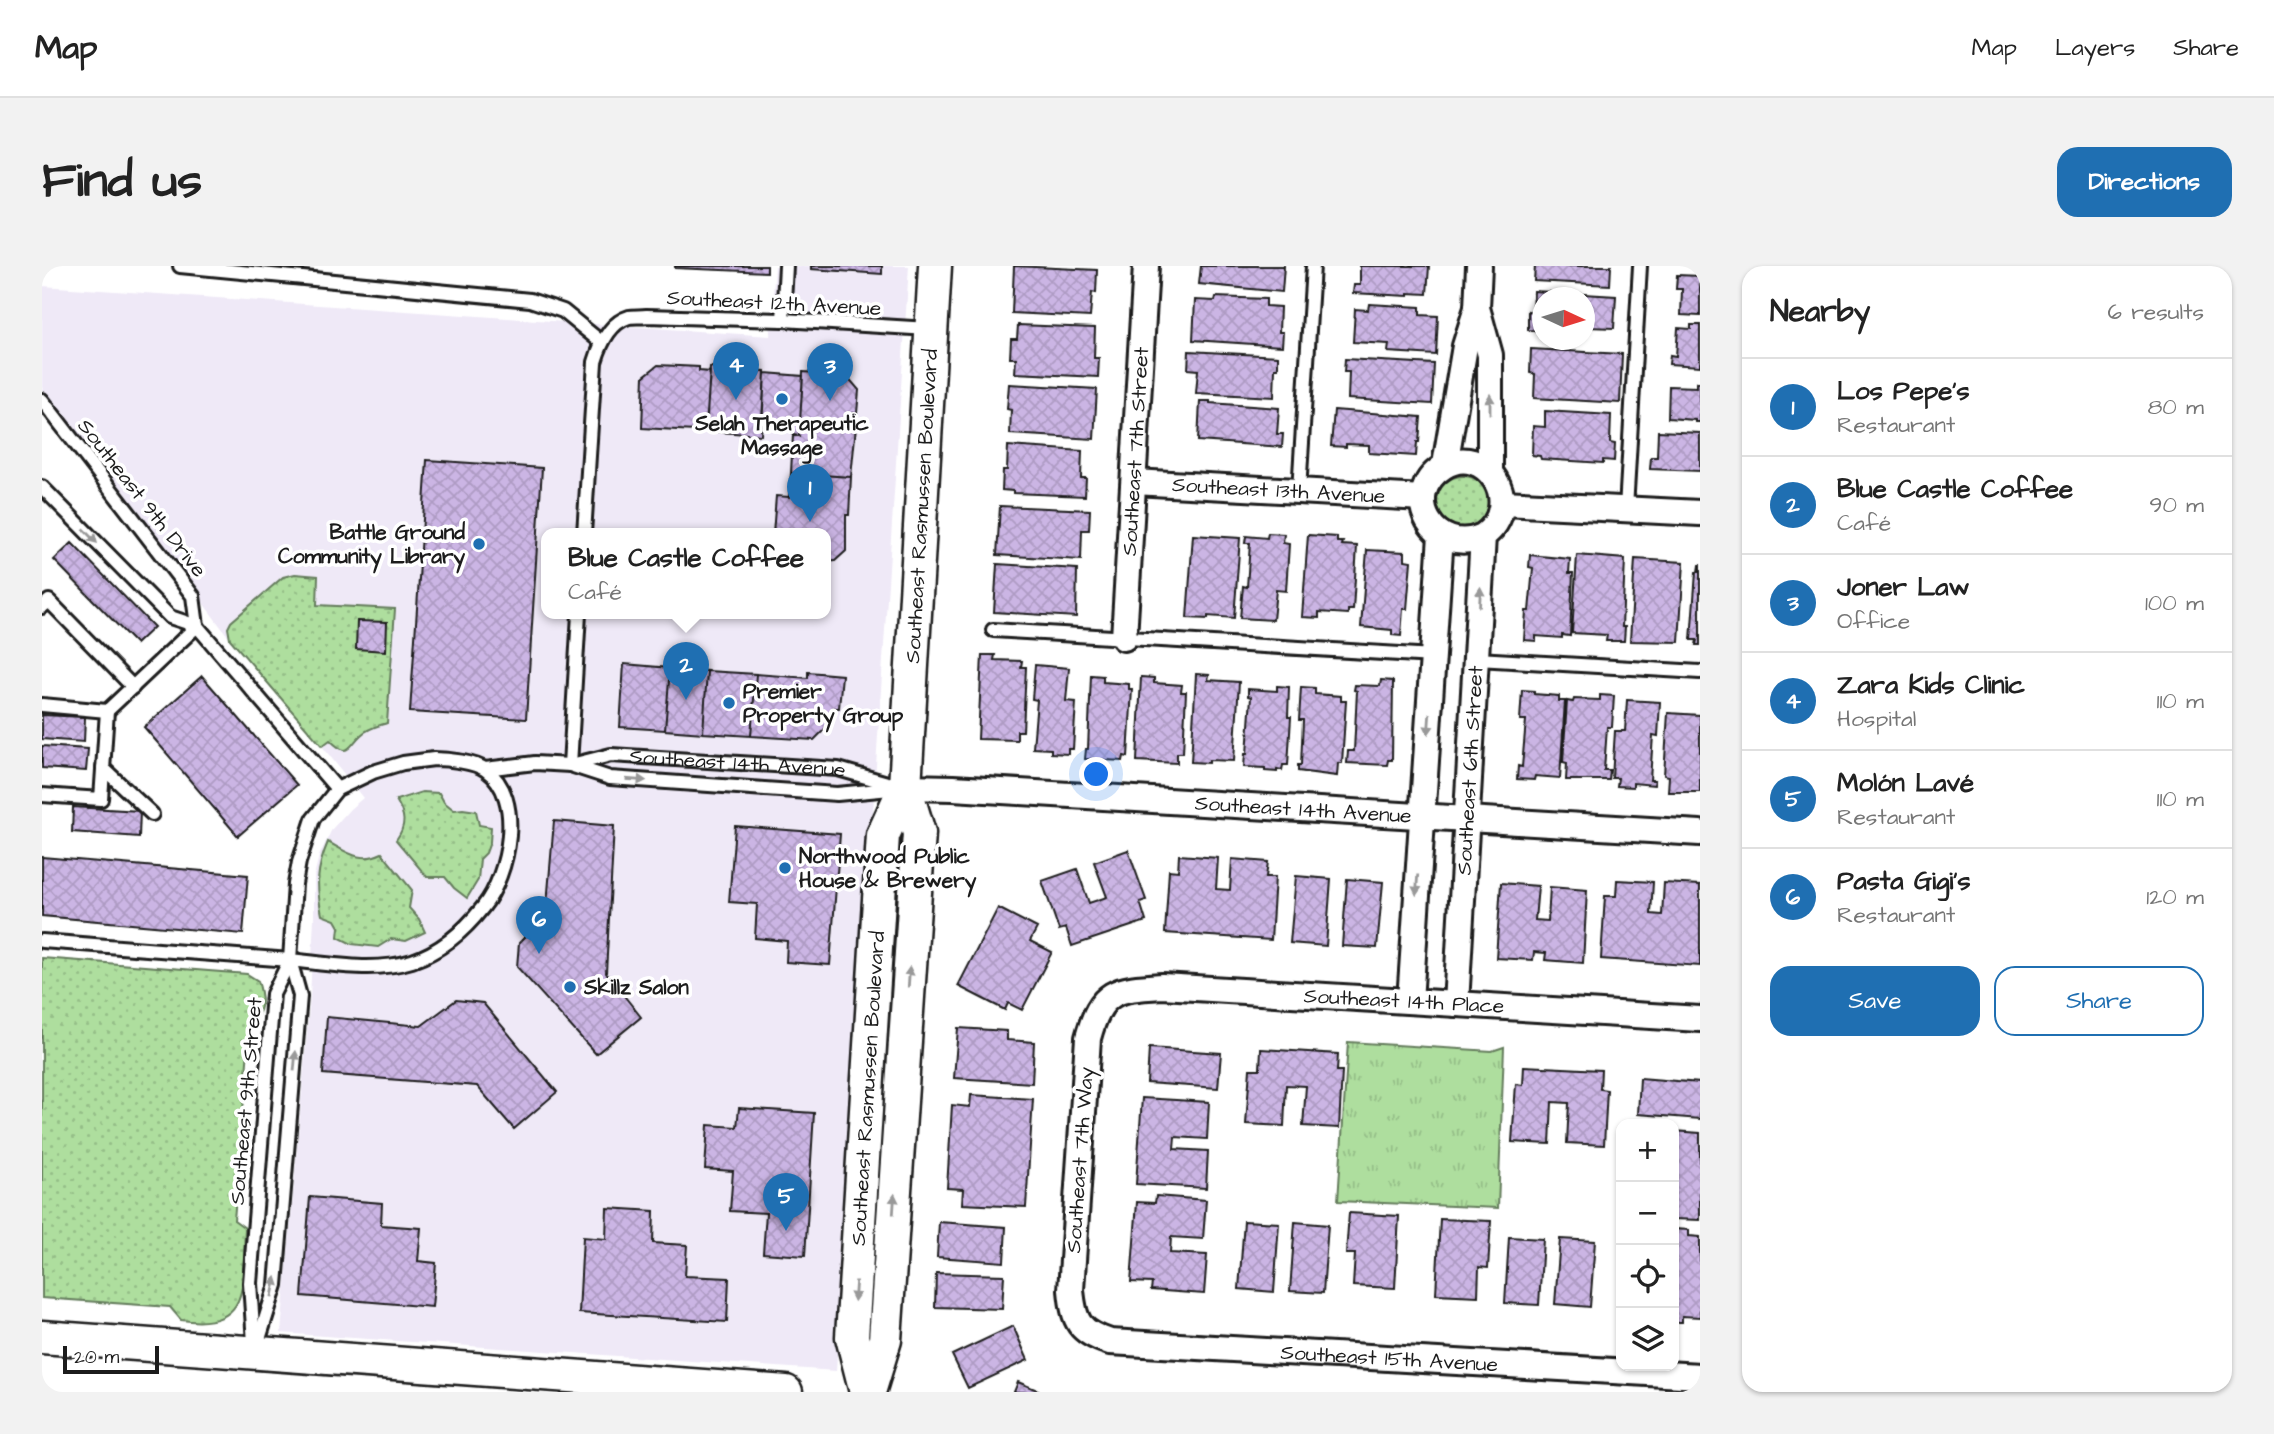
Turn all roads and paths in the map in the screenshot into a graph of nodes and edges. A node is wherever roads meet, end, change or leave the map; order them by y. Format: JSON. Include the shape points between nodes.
{"nodes":[{"id":1,"x":180,"y":266,"type":"edge"},
{"id":2,"x":786,"y":266,"type":"edge"},
{"id":3,"x":935,"y":266,"type":"edge"},
{"id":4,"x":1146,"y":266,"type":"edge"},
{"id":5,"x":1313,"y":266,"type":"edge"},
{"id":6,"x":1479,"y":266,"type":"edge"},
{"id":7,"x":1640,"y":266,"type":"edge"},
{"id":8,"x":1477,"y":308,"type":"junction"},
{"id":9,"x":783,"y":320,"type":"junction"},
{"id":10,"x":931,"y":330,"type":"junction"},
{"id":11,"x":601,"y":342,"type":"junction"},
{"id":12,"x":42,"y":400,"type":"edge"},
{"id":13,"x":1445,"y":466,"type":"junction"},
{"id":14,"x":1490,"y":472,"type":"junction"},
{"id":15,"x":1134,"y":482,"type":"junction"},
{"id":16,"x":42,"y":488,"type":"edge"},
{"id":17,"x":1299,"y":491,"type":"junction"},
{"id":18,"x":1423,"y":498,"type":"junction"},
{"id":19,"x":1503,"y":503,"type":"junction"},
{"id":20,"x":1626,"y":509,"type":"junction"},
{"id":21,"x":1700,"y":513,"type":"edge"},
{"id":22,"x":584,"y":528,"type":"edge"},
{"id":23,"x":1441,"y":535,"type":"junction"},
{"id":24,"x":1483,"y":536,"type":"junction"},
{"id":25,"x":42,"y":607,"type":"edge"},
{"id":26,"x":579,"y":619,"type":"edge"},
{"id":27,"x":197,"y":626,"type":"junction"},
{"id":28,"x":993,"y":629,"type":"dead end"},
{"id":29,"x":1124,"y":638,"type":"junction"},
{"id":30,"x":1434,"y":656,"type":"junction"},
{"id":31,"x":1477,"y":659,"type":"junction"},
{"id":32,"x":1700,"y":672,"type":"edge"},
{"id":33,"x":132,"y":687,"type":"junction"},
{"id":34,"x":42,"y":705,"type":"edge"},
{"id":35,"x":107,"y":711,"type":"junction"},
{"id":36,"x":570,"y":765,"type":"junction"},
{"id":37,"x":103,"y":768,"type":"junction"},
{"id":38,"x":485,"y":769,"type":"junction"},
{"id":39,"x":905,"y":788,"type":"junction"},
{"id":40,"x":337,"y":789,"type":"junction"},
{"id":41,"x":42,"y":795,"type":"edge"},
{"id":42,"x":152,"y":814,"type":"dead end"},
{"id":43,"x":1421,"y":816,"type":"junction"},
{"id":44,"x":1467,"y":820,"type":"junction"},
{"id":45,"x":1700,"y":833,"type":"edge"},
{"id":46,"x":42,"y":941,"type":"edge"},
{"id":47,"x":290,"y":960,"type":"junction"},
{"id":48,"x":1110,"y":996,"type":"joint"},
{"id":49,"x":1410,"y":1002,"type":"junction"},
{"id":50,"x":1457,"y":1004,"type":"junction"},
{"id":51,"x":1700,"y":1019,"type":"edge"},
{"id":52,"x":1082,"y":1329,"type":"joint"},
{"id":53,"x":42,"y":1337,"type":"edge"},
{"id":54,"x":255,"y":1352,"type":"junction"},
{"id":55,"x":1700,"y":1376,"type":"edge"},
{"id":56,"x":786,"y":1392,"type":"edge"},
{"id":57,"x":867,"y":1392,"type":"edge"}],
"edges":[{"from":1,"to":11,"type":"lane","via":[[530,300],[563,311]]},
{"from":2,"to":9,"type":"lane"},
{"from":3,"to":10,"type":"street","name":"Southeast Rasmussen Boulevard"},
{"from":4,"to":15,"type":"street","name":"Southeast 7th Street"},
{"from":5,"to":17,"type":"lane"},
{"from":6,"to":8,"type":"street"},
{"from":7,"to":20,"type":"lane"},
{"from":8,"to":13,"type":"street","via":[[1465,345]]},
{"from":14,"to":8,"type":"street","one_way":true,"via":[[1490,355]]},
{"from":9,"to":10,"type":"lane","name":"Southeast 12th Avenue"},
{"from":9,"to":11,"type":"lane","name":"Southeast 12th Avenue","via":[[629,317]]},
{"from":10,"to":39,"type":"street","name":"Southeast Rasmussen Boulevard"},
{"from":11,"to":22,"type":"lane","via":[[595,362]]},
{"from":12,"to":27,"type":"lane","name":"Southeast 9th Drive","via":[[193,596]]},
{"from":13,"to":14,"type":"street","via":[[1465,462]]},
{"from":13,"to":18,"type":"street","via":[[1434,474]]},
{"from":14,"to":19,"type":"street"},
{"from":15,"to":17,"type":"street","name":"Southeast 13th Avenue"},
{"from":15,"to":29,"type":"street","name":"Southeast 7th Street"},
{"from":16,"to":27,"type":"lane","name":"Southeast 9th Drive","one_way":true,"via":[[170,617]]},
{"from":17,"to":18,"type":"street","name":"Southeast 13th Avenue"},
{"from":18,"to":23,"type":"street","via":[[1427,520]]},
{"from":19,"to":20,"type":"street"},
{"from":19,"to":24,"type":"street","via":[[1497,523]]},
{"from":20,"to":21,"type":"street"},
{"from":23,"to":24,"type":"street","via":[[1460,541]]},
{"from":23,"to":30,"type":"street","name":"Southeast 6th Street"},
{"from":31,"to":24,"type":"street","name":"Southeast 6th Street","one_way":true},
{"from":25,"to":33,"type":"lane","via":[[49,601]]},
{"from":26,"to":36,"type":"lane"},
{"from":27,"to":33,"type":"lane"},
{"from":27,"to":40,"type":"lane","name":"Southeast 9th Drive"},
{"from":28,"to":29,"type":"lane"},
{"from":29,"to":30,"type":"lane"},
{"from":30,"to":43,"type":"street","name":"Southeast 6th Street","one_way":true},
{"from":31,"to":32,"type":"lane"},
{"from":31,"to":44,"type":"street","name":"Southeast 6th Street"},
{"from":33,"to":35,"type":"lane"},
{"from":34,"to":35,"type":"lane"},
{"from":35,"to":37,"type":"lane"},
{"from":36,"to":38,"type":"lane","name":"Southeast 14th Avenue","via":[[535,763]]},
{"from":36,"to":39,"type":"lane","name":"Southeast 14th Avenue","one_way":true,"via":[[610,778],[837,794]]},
{"from":36,"to":39,"type":"lane","name":"Southeast 14th Avenue","via":[[611,754],[838,769]]},
{"from":37,"to":41,"type":"lane","via":[[101,799]]},
{"from":37,"to":42,"type":"lane"},
{"from":38,"to":40,"type":"lane","via":[[450,759],[403,763]]},
{"from":38,"to":47,"type":"lane","via":[[502,786],[509,812],[507,849],[489,899],[460,931],[431,953],[393,966]]},
{"from":39,"to":43,"type":"street","name":"Southeast 14th Avenue"},
{"from":39,"to":57,"type":"street","name":"Southeast Rasmussen Boulevard","via":[[883,835],[852,1337]]},
{"from":40,"to":47,"type":"lane","via":[[313,819],[299,862]]},
{"from":43,"to":44,"type":"street","name":"Southeast 14th Avenue"},
{"from":43,"to":49,"type":"street","name":"Southeast 6th Street","one_way":true},
{"from":44,"to":45,"type":"street","name":"Southeast 14th Avenue"},
{"from":44,"to":50,"type":"street","name":"Southeast 6th Street"},
{"from":46,"to":47,"type":"lane"},
{"from":47,"to":54,"type":"lane","name":"Southeast 9th Street","via":[[273,994],[250,1283]]},
{"from":54,"to":47,"type":"lane","one_way":true,"via":[[276,1285],[300,996]]},
{"from":48,"to":49,"type":"street","name":"Southeast 14th Place","via":[[1127,988],[1162,986]]},
{"from":48,"to":52,"type":"street","name":"Southeast 7th Way","via":[[1095,1013],[1088,1038],[1071,1290]]},
{"from":49,"to":50,"type":"street","name":"Southeast 14th Place"},
{"from":50,"to":51,"type":"street","name":"Southeast 14th Place"},
{"from":52,"to":55,"type":"street","name":"Southeast 15th Avenue","via":[[1110,1342]]},
{"from":53,"to":54,"type":"street"},
{"from":54,"to":56,"type":"street"}]}
